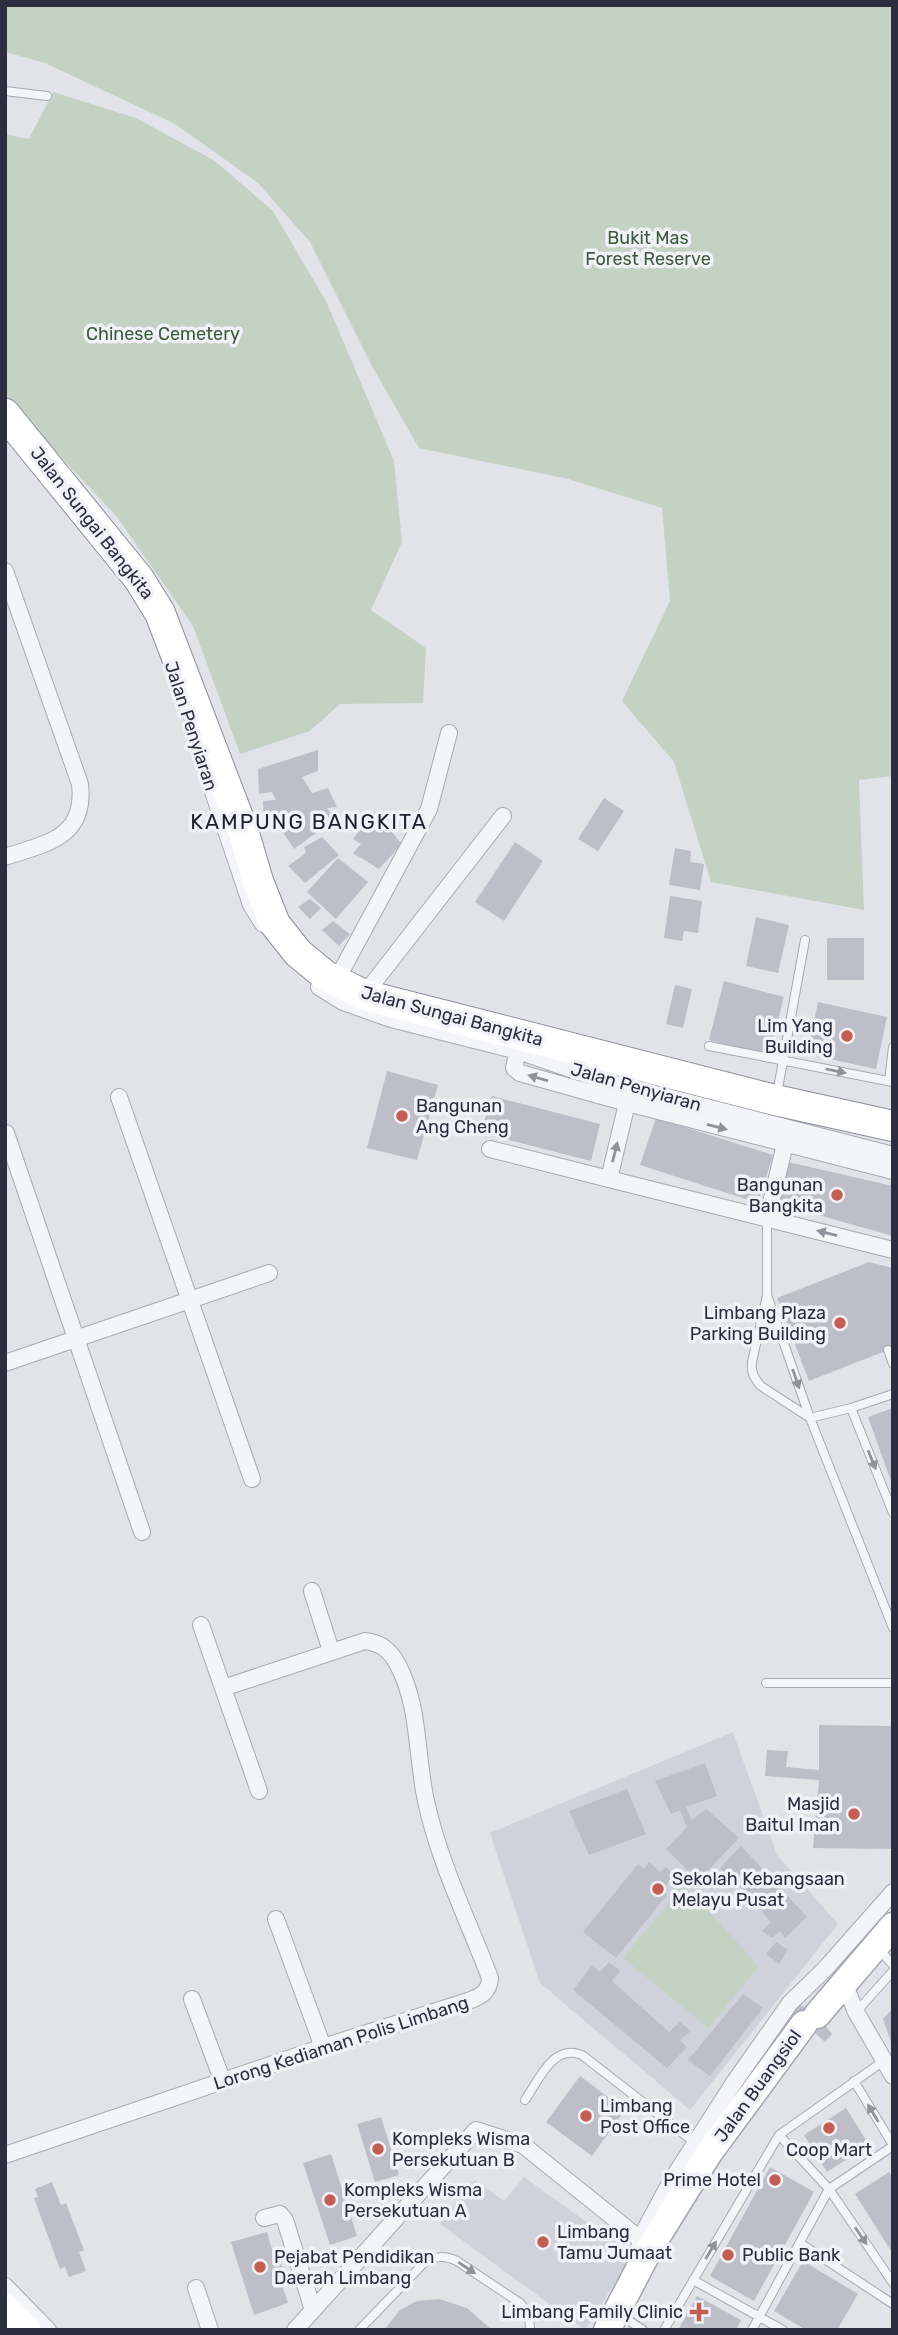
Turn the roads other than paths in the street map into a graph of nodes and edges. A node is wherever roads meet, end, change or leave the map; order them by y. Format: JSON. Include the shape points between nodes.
{"nodes":[{"id":1,"x":5,"y":91,"type":"edge"},
{"id":2,"x":47,"y":96,"type":"dead end"},
{"id":3,"x":10,"y":430,"type":"edge"},
{"id":4,"x":5,"y":571,"type":"edge"},
{"id":5,"x":449,"y":733,"type":"dead end"},
{"id":6,"x":503,"y":816,"type":"dead end"},
{"id":7,"x":5,"y":857,"type":"edge"},
{"id":8,"x":806,"y":940,"type":"dead end"},
{"id":9,"x":336,"y":981,"type":"junction"},
{"id":10,"x":364,"y":995,"type":"junction"},
{"id":11,"x":520,"y":1043,"type":"junction"},
{"id":12,"x":709,"y":1046,"type":"dead end"},
{"id":13,"x":893,"y":1047,"type":"edge"},
{"id":14,"x":783,"y":1060,"type":"junction"},
{"id":15,"x":619,"y":1082,"type":"junction"},
{"id":16,"x":891,"y":1082,"type":"edge"},
{"id":17,"x":119,"y":1097,"type":"dead end"},
{"id":18,"x":775,"y":1100,"type":"junction"},
{"id":19,"x":893,"y":1126,"type":"edge"},
{"id":20,"x":6,"y":1133,"type":"edge"},
{"id":21,"x":785,"y":1144,"type":"junction"},
{"id":22,"x":490,"y":1149,"type":"dead end"},
{"id":23,"x":893,"y":1155,"type":"edge"},
{"id":24,"x":893,"y":1171,"type":"edge"},
{"id":25,"x":608,"y":1179,"type":"junction"},
{"id":26,"x":767,"y":1219,"type":"junction"},
{"id":27,"x":893,"y":1250,"type":"edge"},
{"id":28,"x":269,"y":1273,"type":"dead end"},
{"id":29,"x":767,"y":1295,"type":"junction"},
{"id":30,"x":190,"y":1300,"type":"junction"},
{"id":31,"x":76,"y":1339,"type":"junction"},
{"id":32,"x":888,"y":1350,"type":"dead end"},
{"id":33,"x":5,"y":1363,"type":"edge"},
{"id":34,"x":893,"y":1364,"type":"edge"},
{"id":35,"x":893,"y":1394,"type":"edge"},
{"id":36,"x":851,"y":1408,"type":"junction"},
{"id":37,"x":810,"y":1418,"type":"junction"},
{"id":38,"x":251,"y":1479,"type":"dead end"},
{"id":39,"x":893,"y":1513,"type":"edge"},
{"id":40,"x":142,"y":1532,"type":"dead end"},
{"id":41,"x":312,"y":1591,"type":"dead end"},
{"id":42,"x":201,"y":1625,"type":"dead end"},
{"id":43,"x":893,"y":1628,"type":"edge"},
{"id":44,"x":331,"y":1651,"type":"junction"},
{"id":45,"x":766,"y":1682,"type":"dead end"},
{"id":46,"x":893,"y":1683,"type":"edge"},
{"id":47,"x":223,"y":1688,"type":"junction"},
{"id":48,"x":259,"y":1791,"type":"dead end"},
{"id":49,"x":893,"y":1892,"type":"edge"},
{"id":50,"x":276,"y":1919,"type":"dead end"},
{"id":51,"x":887,"y":1946,"type":"edge"},
{"id":52,"x":893,"y":1970,"type":"edge"},
{"id":53,"x":844,"y":1983,"type":"junction"},
{"id":54,"x":192,"y":1999,"type":"dead end"},
{"id":55,"x":856,"y":2012,"type":"junction"},
{"id":56,"x":323,"y":2047,"type":"junction"},
{"id":57,"x":885,"y":2060,"type":"junction"},
{"id":58,"x":893,"y":2076,"type":"edge"},
{"id":59,"x":854,"y":2081,"type":"junction"},
{"id":60,"x":223,"y":2082,"type":"junction"},
{"id":61,"x":525,"y":2100,"type":"dead end"},
{"id":62,"x":779,"y":2135,"type":"junction"},
{"id":63,"x":893,"y":2146,"type":"edge"},
{"id":64,"x":702,"y":2147,"type":"junction"},
{"id":65,"x":5,"y":2155,"type":"edge"},
{"id":66,"x":829,"y":2189,"type":"junction"},
{"id":67,"x":264,"y":2218,"type":"dead end"},
{"id":68,"x":645,"y":2243,"type":"junction"},
{"id":69,"x":800,"y":2243,"type":"junction"},
{"id":70,"x":693,"y":2280,"type":"junction"},
{"id":71,"x":893,"y":2283,"type":"edge"},
{"id":72,"x":5,"y":2286,"type":"edge"},
{"id":73,"x":196,"y":2288,"type":"dead end"},
{"id":74,"x":893,"y":2304,"type":"edge"},
{"id":75,"x":5,"y":2307,"type":"edge"},
{"id":76,"x":313,"y":2310,"type":"junction"},
{"id":77,"x":759,"y":2317,"type":"junction"},
{"id":78,"x":612,"y":2321,"type":"edge"},
{"id":79,"x":28,"y":2330,"type":"edge"},
{"id":80,"x":48,"y":2330,"type":"edge"},
{"id":81,"x":210,"y":2330,"type":"edge"},
{"id":82,"x":295,"y":2330,"type":"edge"},
{"id":83,"x":359,"y":2330,"type":"edge"},
{"id":84,"x":530,"y":2330,"type":"edge"},
{"id":85,"x":594,"y":2330,"type":"edge"},
{"id":86,"x":643,"y":2330,"type":"edge"},
{"id":87,"x":664,"y":2330,"type":"edge"},
{"id":88,"x":752,"y":2330,"type":"edge"},
{"id":89,"x":783,"y":2330,"type":"edge"}],
"edges":[{"from":1,"to":2,"type":"lane"},
{"from":3,"to":9,"type":"highway","name":"Jalan Sungai Bangkita","via":[[139,579],[160,613],[275,925],[298,953]]},
{"from":3,"to":11,"type":"street","name":"Jalan Penyiaran","via":[[139,595],[158,628],[241,879],[274,942],[308,979],[343,1002],[391,1019]]},
{"from":4,"to":7,"type":"street","via":[[82,802],[66,832]]},
{"from":5,"to":9,"type":"street","via":[[429,810]]},
{"from":6,"to":10,"type":"street"},
{"from":8,"to":14,"type":"lane"},
{"from":9,"to":10,"type":"highway","name":"Jalan Sungai Bangkita"},
{"from":10,"to":11,"type":"highway","name":"Jalan Sungai Bangkita"},
{"from":11,"to":15,"type":"highway","name":"Jalan Sungai Bangkita"},
{"from":15,"to":11,"type":"street","one_way":true,"via":[[520,1073],[514,1068]]},
{"from":12,"to":14,"type":"lane"},
{"from":13,"to":16,"type":"lane"},
{"from":14,"to":16,"type":"lane","one_way":true},
{"from":14,"to":18,"type":"lane"},
{"from":15,"to":18,"type":"highway","name":"Jalan Sungai Bangkita"},
{"from":15,"to":21,"type":"street","one_way":true},
{"from":15,"to":23,"type":"street","name":"Jalan Penyiaran"},
{"from":25,"to":15,"type":"street","one_way":true},
{"from":17,"to":30,"type":"street"},
{"from":18,"to":19,"type":"highway","name":"Jalan Sungai Bangkita"},
{"from":20,"to":31,"type":"street"},
{"from":21,"to":24,"type":"street"},
{"from":21,"to":26,"type":"street"},
{"from":22,"to":25,"type":"street"},
{"from":25,"to":26,"type":"street"},
{"from":27,"to":26,"type":"street","one_way":true},
{"from":26,"to":29,"type":"lane"},
{"from":28,"to":30,"type":"street"},
{"from":29,"to":37,"type":"lane","one_way":true},
{"from":29,"to":37,"type":"lane","via":[[751,1371],[761,1386]]},
{"from":30,"to":31,"type":"street"},
{"from":30,"to":38,"type":"street"},
{"from":31,"to":33,"type":"street"},
{"from":31,"to":40,"type":"street"},
{"from":32,"to":34,"type":"lane"},
{"from":35,"to":36,"type":"lane"},
{"from":36,"to":37,"type":"lane"},
{"from":36,"to":39,"type":"lane","one_way":true},
{"from":37,"to":43,"type":"lane"},
{"from":41,"to":44,"type":"street"},
{"from":42,"to":47,"type":"street"},
{"from":44,"to":47,"type":"street","name":"Lorong Kediaman Polis Limbang"},
{"from":44,"to":56,"type":"street","name":"Lorong Kediaman Polis Limbang","via":[[365,1641],[378,1643],[398,1666],[417,1732],[425,1799],[436,1837],[490,1978],[489,1987],[471,2000]]},
{"from":45,"to":46,"type":"lane"},
{"from":47,"to":48,"type":"street"},
{"from":49,"to":64,"type":"street","via":[[790,2003]]},
{"from":50,"to":56,"type":"street"},
{"from":51,"to":53,"type":"main road","name":"Jalan Buangsiol"},
{"from":52,"to":55,"type":"lane"},
{"from":53,"to":55,"type":"street"},
{"from":53,"to":64,"type":"main road","name":"Jalan Buangsiol"},
{"from":54,"to":60,"type":"street"},
{"from":55,"to":57,"type":"street"},
{"from":56,"to":60,"type":"street","name":"Lorong Kediaman Polis Limbang"},
{"from":57,"to":58,"type":"street"},
{"from":57,"to":59,"type":"lane"},
{"from":59,"to":62,"type":"lane"},
{"from":63,"to":59,"type":"lane","one_way":true},
{"from":60,"to":65,"type":"street","name":"Lorong Kediaman Polis Limbang"},
{"from":61,"to":64,"type":"lane","via":[[551,2061],[574,2052]]},
{"from":62,"to":66,"type":"lane"},
{"from":70,"to":62,"type":"lane","one_way":true},
{"from":63,"to":66,"type":"lane"},
{"from":64,"to":68,"type":"main road","name":"Jalan Buangsiol"},
{"from":66,"to":69,"type":"lane"},
{"from":66,"to":71,"type":"lane","one_way":true},
{"from":67,"to":76,"type":"street","via":[[279,2214],[285,2220]]},
{"from":68,"to":76,"type":"street","via":[[523,2145],[476,2130]]},
{"from":68,"to":78,"type":"main road","name":"Jalan Buangsiol"},
{"from":68,"to":85,"type":"street"},
{"from":69,"to":74,"type":"lane"},
{"from":69,"to":77,"type":"lane"},
{"from":70,"to":77,"type":"lane"},
{"from":70,"to":87,"type":"lane"},
{"from":72,"to":80,"type":"street"},
{"from":73,"to":81,"type":"street"},
{"from":75,"to":79,"type":"main road"},
{"from":76,"to":82,"type":"street"},
{"from":77,"to":88,"type":"lane"},
{"from":77,"to":89,"type":"lane"},
{"from":78,"to":86,"type":"lane"},
{"from":83,"to":84,"type":"lane","one_way":true,"via":[[424,2263],[446,2256],[520,2303],[529,2314]]}]}
